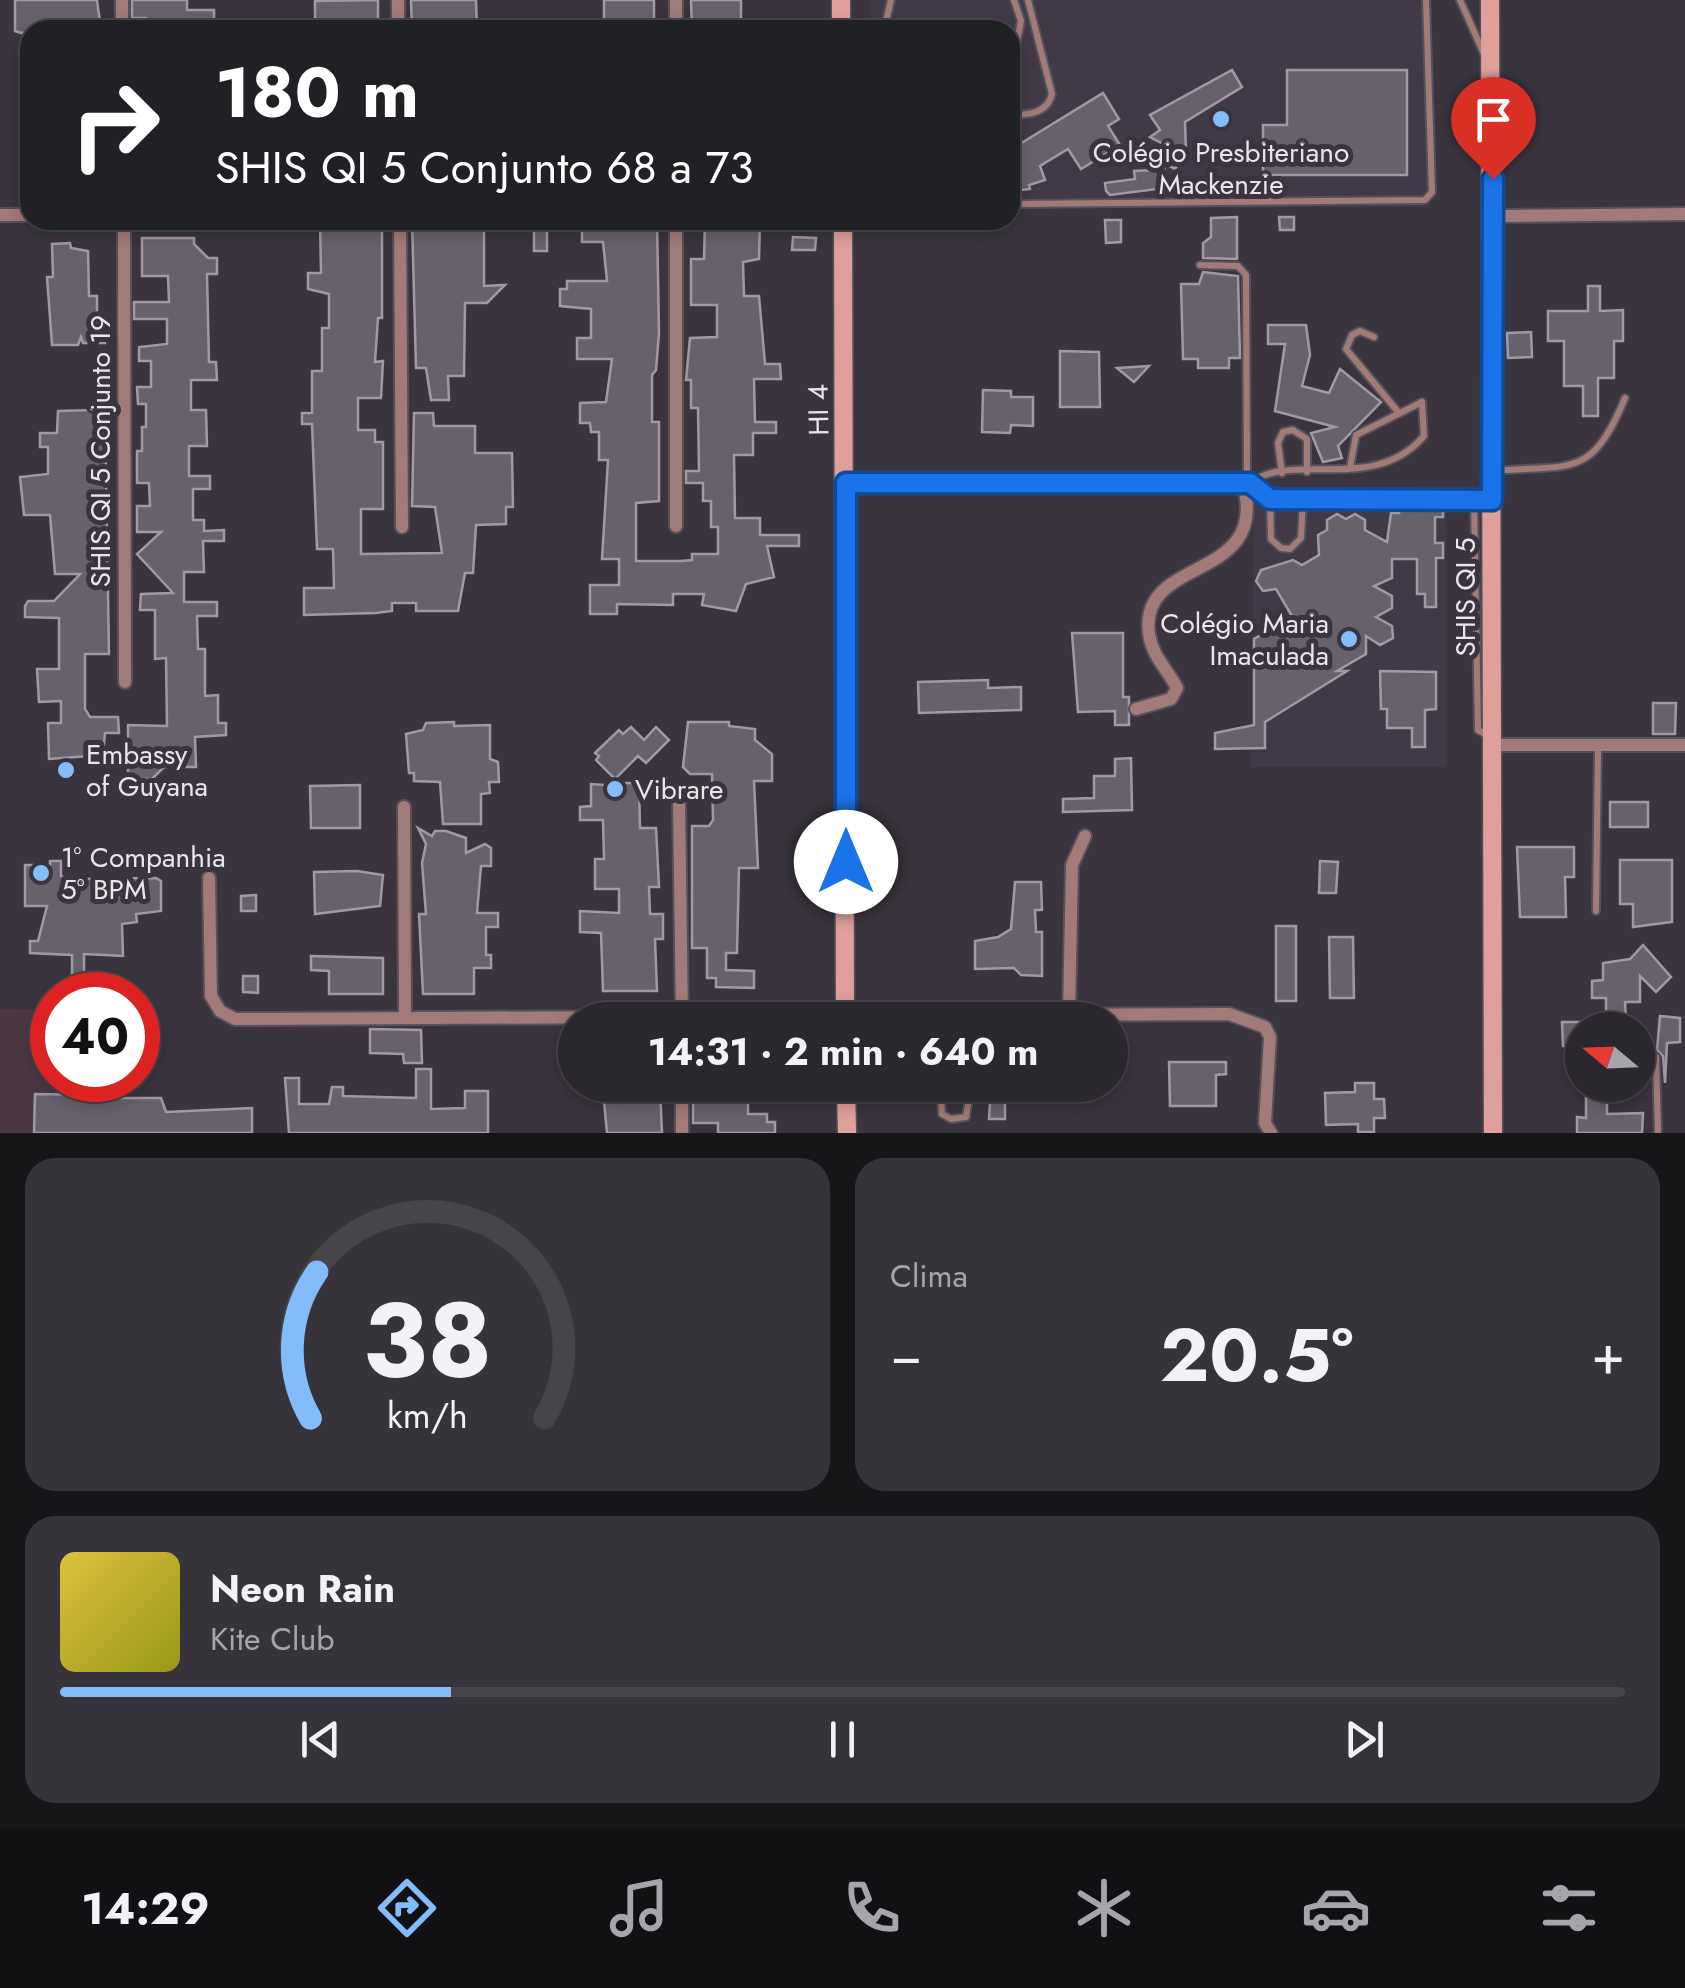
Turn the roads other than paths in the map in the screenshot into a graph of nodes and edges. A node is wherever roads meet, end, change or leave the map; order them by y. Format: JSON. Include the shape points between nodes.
{"nodes":[{"id":1,"x":1014,"y":0,"type":"edge"},
{"id":2,"x":1028,"y":0,"type":"edge"},
{"id":3,"x":1426,"y":0,"type":"edge"},
{"id":4,"x":1460,"y":0,"type":"edge"},
{"id":5,"x":1490,"y":0,"type":"edge"},
{"id":6,"x":1025,"y":20,"type":"junction"},
{"id":7,"x":1020,"y":39,"type":"edge"},
{"id":8,"x":1490,"y":68,"type":"junction"},
{"id":9,"x":1020,"y":115,"type":"edge"},
{"id":10,"x":1020,"y":204,"type":"edge"},
{"id":11,"x":1685,"y":214,"type":"edge"},
{"id":12,"x":1494,"y":216,"type":"junction"},
{"id":13,"x":124,"y":230,"type":"edge"},
{"id":14,"x":400,"y":230,"type":"edge"},
{"id":15,"x":676,"y":230,"type":"edge"},
{"id":16,"x":843,"y":230,"type":"edge"},
{"id":17,"x":1200,"y":265,"type":"dead end"},
{"id":18,"x":1374,"y":337,"type":"dead end"},
{"id":19,"x":1626,"y":398,"type":"dead end"},
{"id":20,"x":1399,"y":413,"type":"junction"},
{"id":21,"x":1350,"y":468,"type":"junction"},
{"id":22,"x":1492,"y":471,"type":"junction"},
{"id":23,"x":1307,"y":472,"type":"junction"},
{"id":24,"x":1282,"y":473,"type":"junction"},
{"id":25,"x":846,"y":483,"type":"junction"},
{"id":26,"x":1247,"y":483,"type":"junction"},
{"id":27,"x":1270,"y":499,"type":"junction"},
{"id":28,"x":1303,"y":500,"type":"junction"},
{"id":29,"x":1483,"y":500,"type":"junction"},
{"id":30,"x":676,"y":526,"type":"dead end"},
{"id":31,"x":402,"y":527,"type":"dead end"},
{"id":32,"x":125,"y":682,"type":"dead end"},
{"id":33,"x":1136,"y":709,"type":"dead end"},
{"id":34,"x":1493,"y":741,"type":"junction"},
{"id":35,"x":1598,"y":745,"type":"junction"},
{"id":36,"x":1685,"y":745,"type":"edge"},
{"id":37,"x":680,"y":800,"type":"dead end"},
{"id":38,"x":404,"y":807,"type":"dead end"},
{"id":39,"x":1084,"y":836,"type":"dead end"},
{"id":40,"x":210,"y":878,"type":"dead end"},
{"id":41,"x":1596,"y":911,"type":"dead end"},
{"id":42,"x":682,"y":1002,"type":"edge"},
{"id":43,"x":845,"y":1002,"type":"edge"},
{"id":44,"x":1069,"y":1002,"type":"edge"},
{"id":45,"x":1128,"y":1014,"type":"edge"},
{"id":46,"x":405,"y":1015,"type":"junction"},
{"id":47,"x":558,"y":1016,"type":"edge"},
{"id":48,"x":1656,"y":1057,"type":"dead end"},
{"id":49,"x":682,"y":1102,"type":"edge"},
{"id":50,"x":846,"y":1102,"type":"edge"},
{"id":51,"x":941,"y":1102,"type":"edge"},
{"id":52,"x":968,"y":1102,"type":"edge"},
{"id":53,"x":682,"y":1133,"type":"edge"},
{"id":54,"x":847,"y":1133,"type":"edge"},
{"id":55,"x":1272,"y":1133,"type":"edge"},
{"id":56,"x":1493,"y":1133,"type":"edge"},
{"id":57,"x":1658,"y":1133,"type":"edge"}],
"edges":[{"from":1,"to":6,"type":"lane"},
{"from":2,"to":6,"type":"lane"},
{"from":3,"to":10,"type":"lane","via":[[1432,192],[1425,200]]},
{"from":4,"to":8,"type":"lane"},
{"from":5,"to":8,"type":"street","name":"SHIS QI 5"},
{"from":6,"to":7,"type":"lane"},
{"from":6,"to":9,"type":"lane","via":[[1052,94],[1042,109]]},
{"from":8,"to":12,"type":"street","name":"SHIS QI 5"},
{"from":11,"to":12,"type":"street"},
{"from":12,"to":22,"type":"street","name":"SHIS QI 5"},
{"from":13,"to":32,"type":"street","name":"SHIS QI 5 Conjunto 19"},
{"from":14,"to":31,"type":"street"},
{"from":15,"to":30,"type":"street"},
{"from":16,"to":25,"type":"street","name":"HI 4"},
{"from":17,"to":26,"type":"lane","via":[[1238,266],[1246,274]]},
{"from":18,"to":20,"type":"lane","via":[[1360,331],[1346,349]]},
{"from":19,"to":22,"type":"lane","via":[[1598,452],[1584,463]]},
{"from":20,"to":21,"type":"lane","via":[[1356,435]]},
{"from":20,"to":21,"type":"lane","via":[[1422,402],[1426,430],[1418,442],[1392,462]]},
{"from":21,"to":23,"type":"lane"},
{"from":22,"to":29,"type":"street","name":"SHIS QI 5"},
{"from":23,"to":24,"type":"lane"},
{"from":23,"to":24,"type":"lane","via":[[1306,439],[1293,430],[1283,432],[1278,443]]},
{"from":24,"to":26,"type":"lane"},
{"from":25,"to":26,"type":"street"},
{"from":25,"to":43,"type":"street","name":"HI 4"},
{"from":26,"to":27,"type":"lane"},
{"from":26,"to":33,"type":"street","via":[[1249,514],[1234,548],[1163,588],[1154,600],[1149,635],[1177,688],[1171,699]]},
{"from":27,"to":28,"type":"lane"},
{"from":27,"to":28,"type":"lane","via":[[1272,538],[1290,549],[1302,538]]},
{"from":28,"to":29,"type":"lane"},
{"from":29,"to":34,"type":"street","name":"SHIS QI 5"},
{"from":34,"to":35,"type":"street"},
{"from":34,"to":56,"type":"street","name":"SHIS QI 5"},
{"from":35,"to":36,"type":"street"},
{"from":35,"to":41,"type":"lane"},
{"from":37,"to":42,"type":"street"},
{"from":38,"to":46,"type":"street"},
{"from":39,"to":44,"type":"street","via":[[1072,865]]},
{"from":40,"to":46,"type":"street","via":[[212,996],[227,1016]]},
{"from":45,"to":55,"type":"street","via":[[1229,1014],[1265,1026],[1265,1124]]},
{"from":46,"to":47,"type":"street"},
{"from":48,"to":57,"type":"lane"},
{"from":49,"to":53,"type":"street"},
{"from":50,"to":54,"type":"street"},
{"from":51,"to":52,"type":"lane","via":[[942,1114],[951,1119],[966,1117]]}]}
